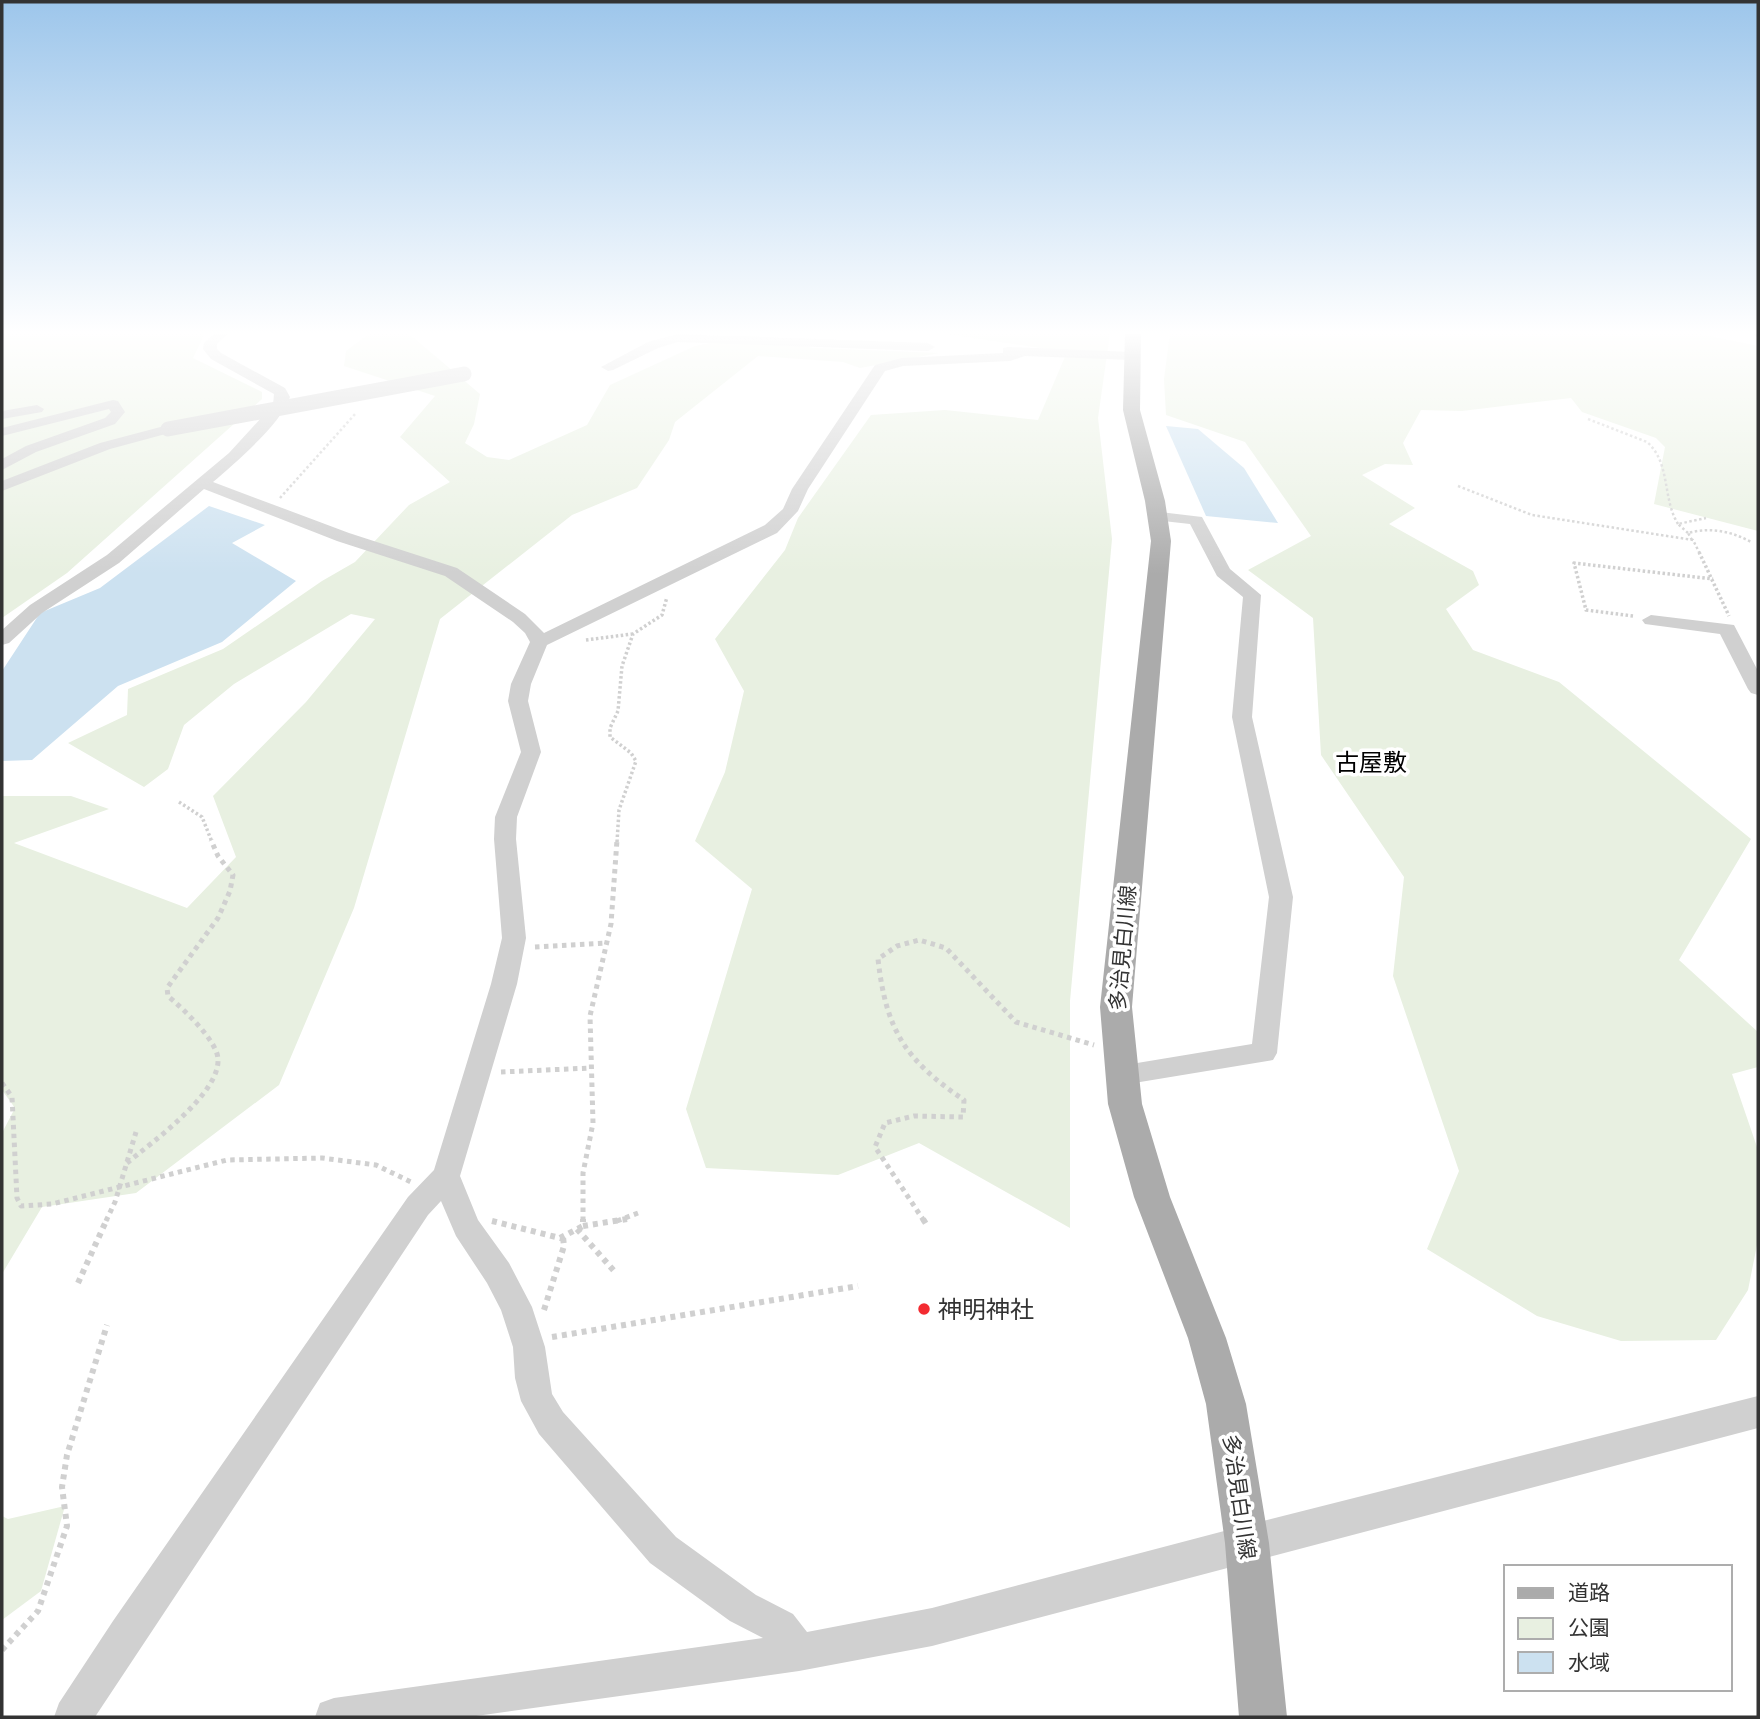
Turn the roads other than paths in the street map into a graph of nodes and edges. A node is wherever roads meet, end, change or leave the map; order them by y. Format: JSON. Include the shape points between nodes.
{"nodes":[{"id":1,"x":76,"y":413,"type":"edge"},
{"id":2,"x":117,"y":413,"type":"edge"},
{"id":3,"x":253,"y":413,"type":"edge"},
{"id":4,"x":273,"y":413,"type":"edge"},
{"id":5,"x":851,"y":413,"type":"edge"},
{"id":6,"x":1132,"y":413,"type":"edge"},
{"id":7,"x":2,"y":432,"type":"edge"},
{"id":8,"x":2,"y":465,"type":"edge"},
{"id":9,"x":202,"y":483,"type":"junction"},
{"id":10,"x":2,"y":486,"type":"edge"},
{"id":11,"x":1160,"y":517,"type":"junction"},
{"id":12,"x":1651,"y":620,"type":"road end"},
{"id":13,"x":2,"y":639,"type":"edge"},
{"id":14,"x":539,"y":642,"type":"junction"},
{"id":15,"x":1758,"y":689,"type":"edge"},
{"id":16,"x":1121,"y":1063,"type":"junction"},
{"id":17,"x":439,"y":1184,"type":"junction"},
{"id":18,"x":1758,"y":1412,"type":"edge"},
{"id":19,"x":1247,"y":1543,"type":"junction"},
{"id":20,"x":799,"y":1651,"type":"junction"},
{"id":21,"x":73,"y":1717,"type":"edge"},
{"id":22,"x":334,"y":1717,"type":"edge"},
{"id":23,"x":1263,"y":1717,"type":"edge"}],
"edges":[{"from":1,"to":7,"type":"street"},
{"from":2,"to":8,"type":"street","via":[[110,421],[31,449]]},
{"from":3,"to":10,"type":"street","bridge":true,"via":[[105,446]]},
{"from":4,"to":9,"type":"street"},
{"from":5,"to":14,"type":"street","via":[[782,521]]},
{"from":6,"to":11,"type":"main road","name":"多治見白川線"},
{"from":9,"to":13,"type":"street","via":[[113,559],[36,609]]},
{"from":9,"to":14,"type":"street","via":[[451,572],[533,629]]},
{"from":11,"to":16,"type":"main road","name":"多治見白川線","via":[[1116,1007]]},
{"from":11,"to":16,"type":"street","via":[[1196,520],[1223,572],[1252,596],[1242,716],[1281,897],[1264,1053]]},
{"from":12,"to":15,"type":"street","via":[[1727,629]]},
{"from":14,"to":17,"type":"street","via":[[518,701],[531,752],[506,817],[513,939],[478,1073]]},
{"from":16,"to":19,"type":"main road","name":"多治見白川線","via":[[1125,1104],[1152,1197],[1207,1338],[1226,1404]]},
{"from":17,"to":20,"type":"street","via":[[516,1307],[537,1401],[551,1423],[663,1550],[743,1608],[780,1627]]},
{"from":17,"to":21,"type":"street","via":[[418,1206]]},
{"from":18,"to":19,"type":"street"},
{"from":19,"to":20,"type":"street","via":[[932,1627]]},
{"from":19,"to":23,"type":"main road","name":"多治見白川線"},
{"from":20,"to":22,"type":"street"}]}
